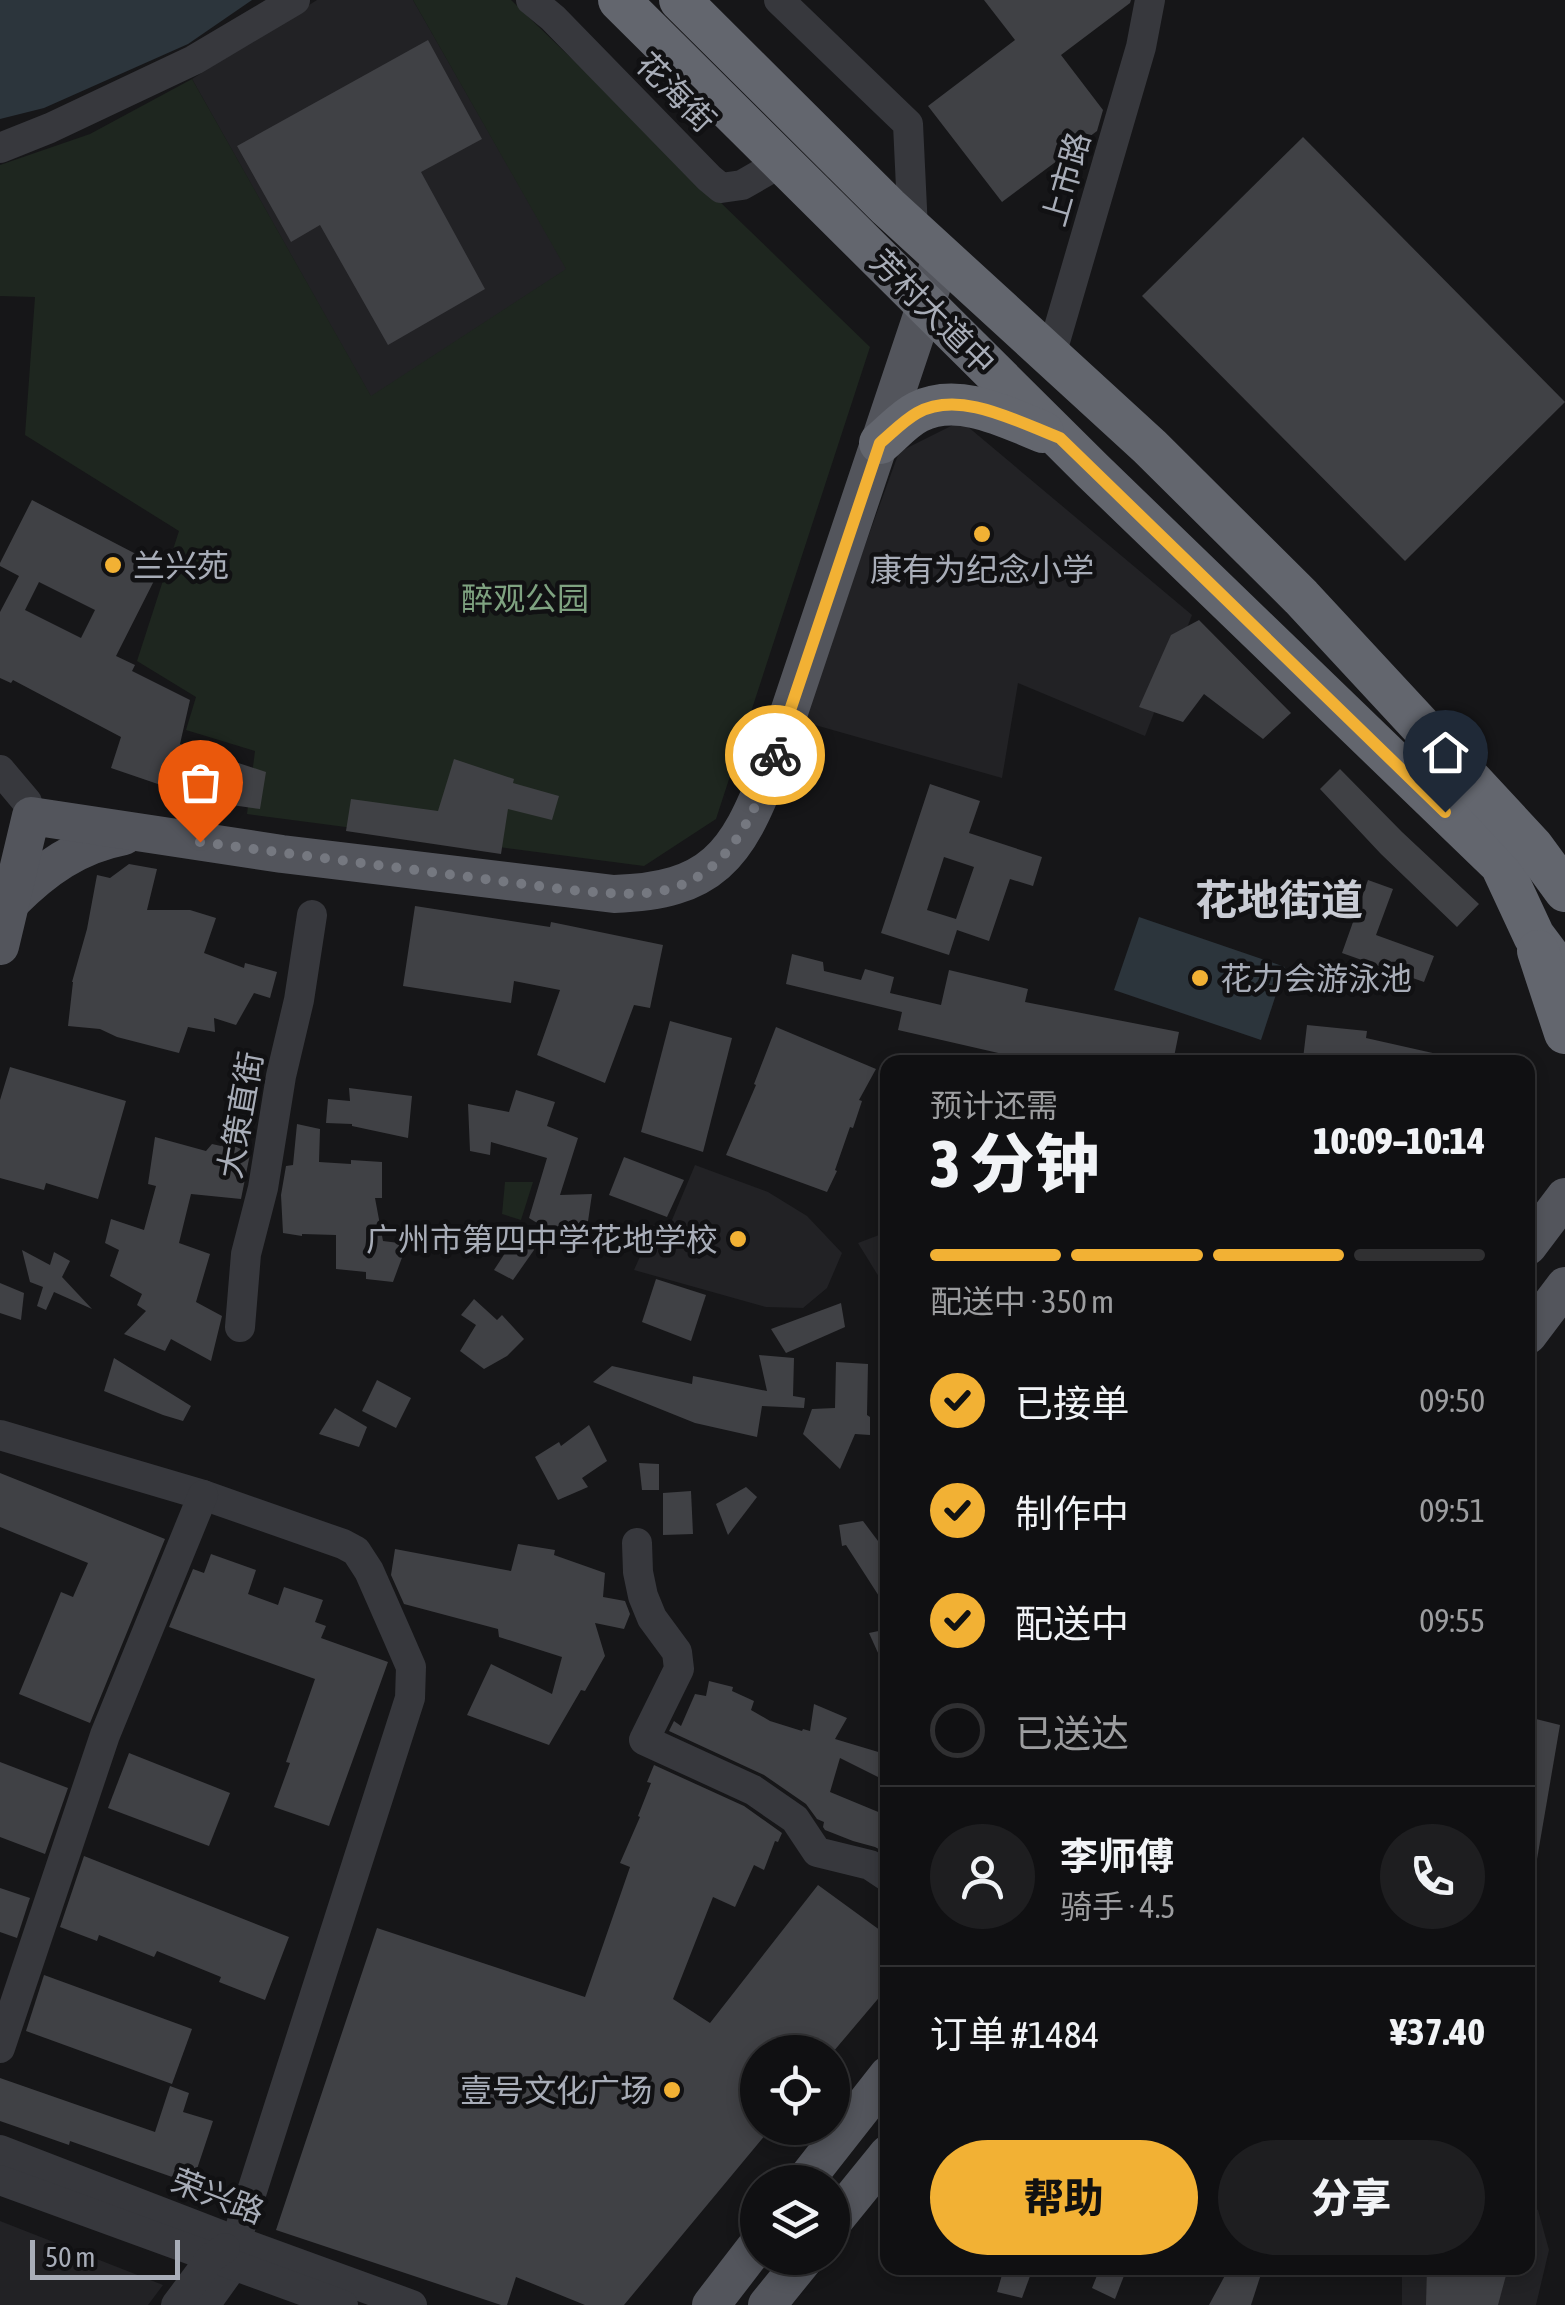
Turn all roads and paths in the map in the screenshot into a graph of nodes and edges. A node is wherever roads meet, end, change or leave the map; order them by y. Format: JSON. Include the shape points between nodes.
{"nodes":[{"id":1,"x":295,"y":0,"type":"edge"},
{"id":2,"x":532,"y":0,"type":"edge"},
{"id":3,"x":619,"y":0,"type":"edge"},
{"id":4,"x":680,"y":0,"type":"edge"},
{"id":5,"x":780,"y":0,"type":"edge"},
{"id":6,"x":1148,"y":11,"type":"edge"},
{"id":7,"x":0,"y":148,"type":"edge"},
{"id":8,"x":782,"y":162,"type":"junction"},
{"id":9,"x":928,"y":243,"type":"junction"},
{"id":10,"x":918,"y":297,"type":"junction"},
{"id":11,"x":1051,"y":355,"type":"junction"},
{"id":12,"x":1060,"y":438,"type":"junction"},
{"id":13,"x":880,"y":443,"type":"junction"},
{"id":14,"x":0,"y":770,"type":"edge"},
{"id":15,"x":29,"y":809,"type":"junction"},
{"id":16,"x":142,"y":833,"type":"junction"},
{"id":17,"x":0,"y":861,"type":"edge"},
{"id":18,"x":1565,"y":891,"type":"edge"},
{"id":19,"x":11,"y":902,"type":"junction"},
{"id":20,"x":312,"y":915,"type":"dead end"},
{"id":21,"x":1534,"y":936,"type":"junction"},
{"id":22,"x":0,"y":946,"type":"edge"},
{"id":23,"x":1565,"y":978,"type":"edge"},
{"id":24,"x":1565,"y":1033,"type":"edge"},
{"id":25,"x":1565,"y":1196,"type":"edge"},
{"id":26,"x":1535,"y":1237,"type":"edge"},
{"id":27,"x":1565,"y":1286,"type":"edge"},
{"id":28,"x":1535,"y":1326,"type":"edge"},
{"id":29,"x":240,"y":1328,"type":"dead end"},
{"id":30,"x":0,"y":1435,"type":"edge"},
{"id":31,"x":203,"y":1496,"type":"junction"},
{"id":32,"x":637,"y":1543,"type":"dead end"},
{"id":33,"x":880,"y":1872,"type":"edge"},
{"id":34,"x":0,"y":2048,"type":"edge"},
{"id":35,"x":880,"y":2085,"type":"edge"},
{"id":36,"x":0,"y":2150,"type":"edge"},
{"id":37,"x":880,"y":2164,"type":"edge"},
{"id":38,"x":817,"y":2165,"type":"edge"},
{"id":39,"x":0,"y":2180,"type":"edge"},
{"id":40,"x":850,"y":2201,"type":"edge"},
{"id":41,"x":227,"y":2255,"type":"junction"},
{"id":42,"x":740,"y":2268,"type":"edge"},
{"id":43,"x":792,"y":2275,"type":"edge"},
{"id":44,"x":176,"y":2305,"type":"edge"},
{"id":45,"x":204,"y":2305,"type":"edge"},
{"id":46,"x":342,"y":2305,"type":"edge"},
{"id":47,"x":412,"y":2305,"type":"edge"},
{"id":48,"x":712,"y":2305,"type":"edge"},
{"id":49,"x":768,"y":2305,"type":"edge"}],
"edges":[{"from":1,"to":7,"type":"street","via":[[194,60]]},
{"from":2,"to":8,"type":"street","name":"花海街","via":[[722,188],[742,185]]},
{"from":3,"to":8,"type":"highway","name":"芳村大道中"},
{"from":4,"to":9,"type":"highway","name":"芳村大道中"},
{"from":5,"to":9,"type":"street","via":[[908,124]]},
{"from":6,"to":11,"type":"street","name":"上市路"},
{"from":8,"to":10,"type":"highway","name":"芳村大道中"},
{"from":9,"to":10,"type":"main road"},
{"from":9,"to":11,"type":"highway","name":"芳村大道中"},
{"from":10,"to":12,"type":"highway","name":"芳村大道中"},
{"from":10,"to":13,"type":"main road"},
{"from":10,"to":15,"type":"main road","via":[[745,778],[723,824],[683,862],[623,876],[47,801]]},
{"from":11,"to":18,"type":"highway","name":"芳村大道中","via":[[1301,597],[1533,847]]},
{"from":12,"to":13,"type":"highway","via":[[998,414],[937,406]]},
{"from":12,"to":21,"type":"highway","name":"芳村大道中","via":[[1502,865]]},
{"from":13,"to":16,"type":"main road","via":[[756,804],[728,851],[696,878],[668,890],[614,894]]},
{"from":14,"to":15,"type":"street"},
{"from":15,"to":16,"type":"main road"},
{"from":15,"to":17,"type":"main road","via":[[18,806],[12,816]]},
{"from":15,"to":19,"type":"main road"},
{"from":16,"to":19,"type":"main road","via":[[74,852]]},
{"from":19,"to":22,"type":"main road"},
{"from":20,"to":29,"type":"street","name":"大策直街","via":[[246,1254]]},
{"from":21,"to":23,"type":"highway","name":"芳村大道中"},
{"from":21,"to":24,"type":"highway"},
{"from":25,"to":26,"type":"main road"},
{"from":27,"to":28,"type":"main road"},
{"from":30,"to":31,"type":"street"},
{"from":31,"to":34,"type":"street","via":[[106,1735]]},
{"from":31,"to":41,"type":"street","via":[[356,1551],[410,1667],[410,1698]]},
{"from":32,"to":33,"type":"street","via":[[643,1596],[677,1652],[678,1669],[644,1740],[753,1790],[795,1820],[817,1852]]},
{"from":35,"to":38,"type":"main road"},
{"from":36,"to":41,"type":"street","name":"荣兴路"},
{"from":37,"to":40,"type":"main road"},
{"from":39,"to":41,"type":"street","name":"荣兴路"},
{"from":41,"to":44,"type":"street"},
{"from":41,"to":45,"type":"street"},
{"from":41,"to":46,"type":"street","name":"荣兴路"},
{"from":41,"to":47,"type":"street","name":"荣兴路"},
{"from":42,"to":48,"type":"main road"},
{"from":43,"to":49,"type":"main road"}]}
